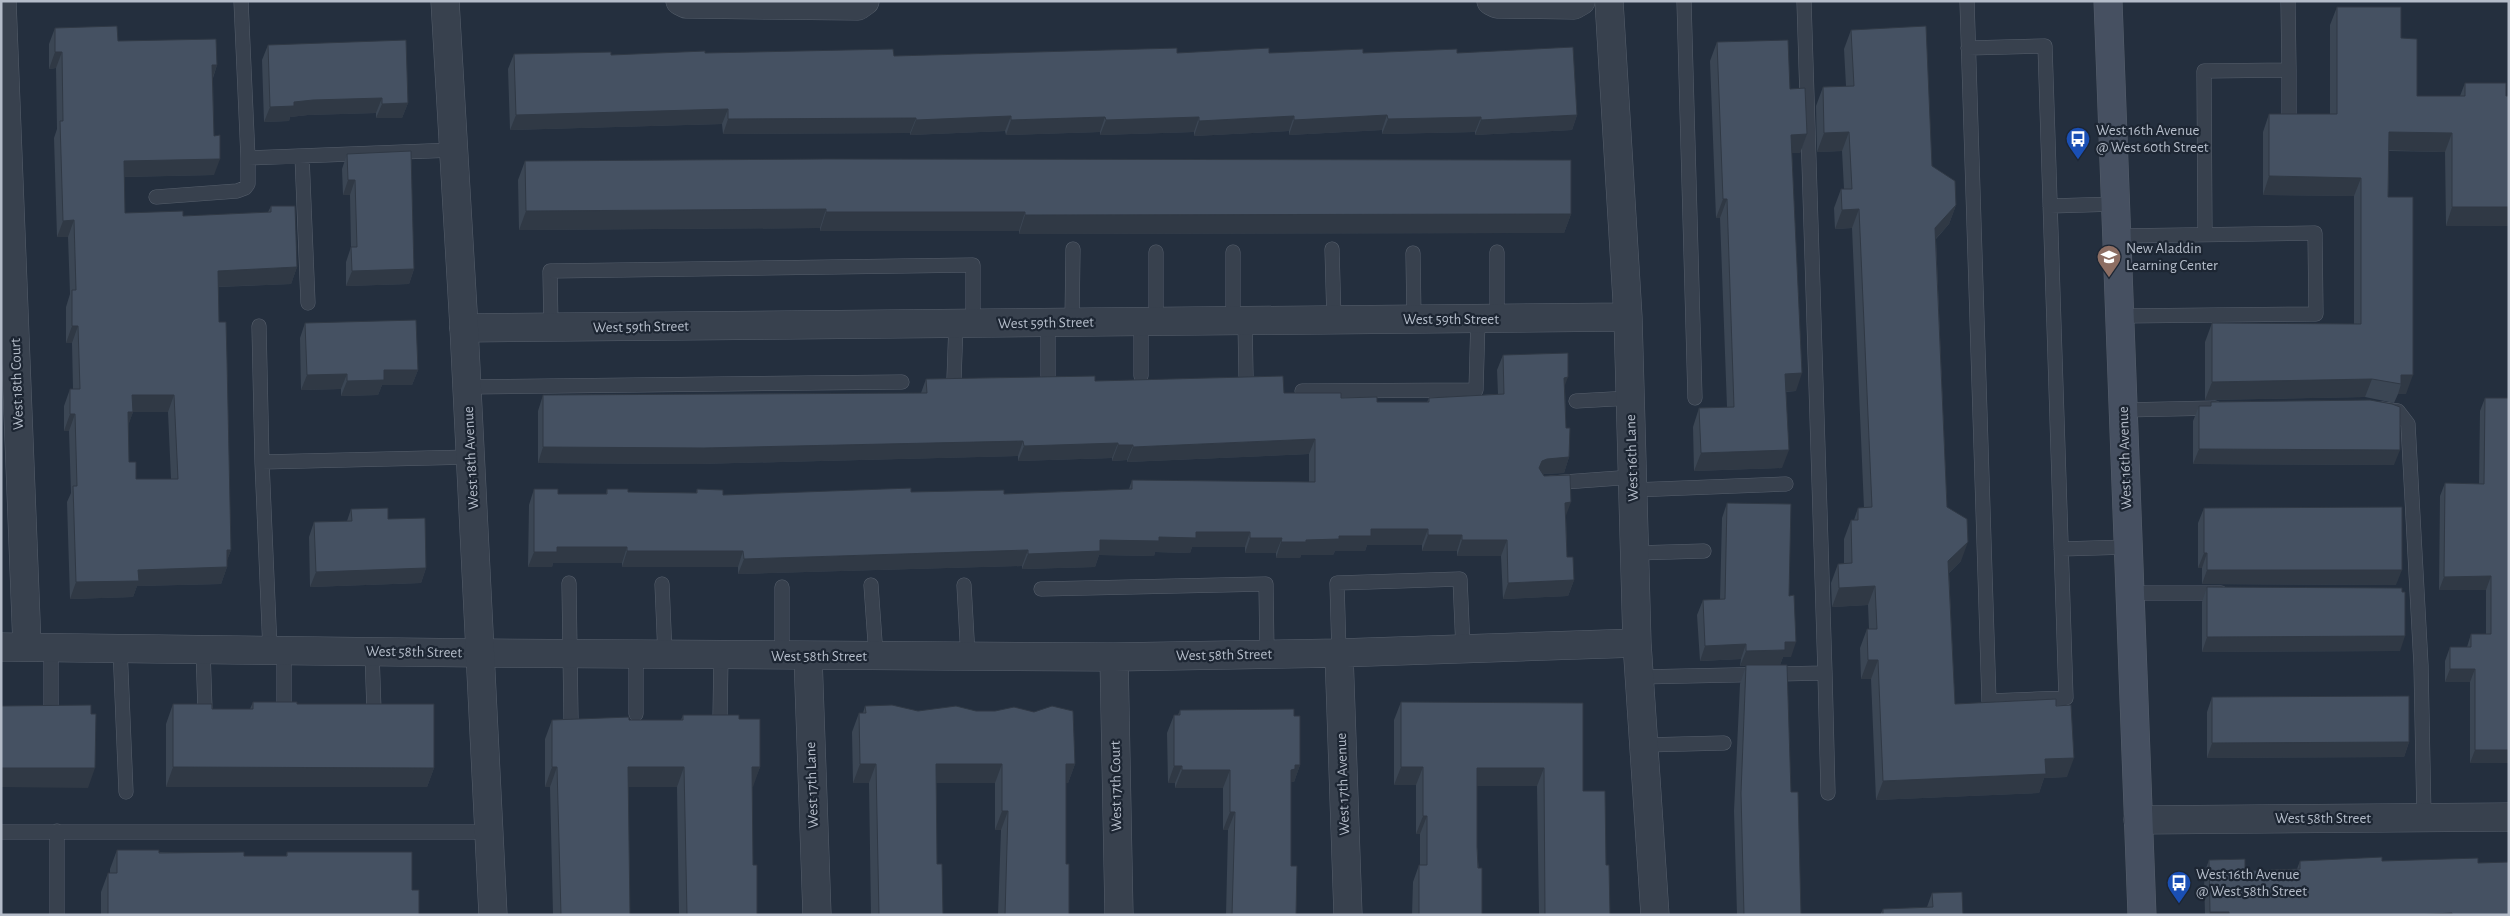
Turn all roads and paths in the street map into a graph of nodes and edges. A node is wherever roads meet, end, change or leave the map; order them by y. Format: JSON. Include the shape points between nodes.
{"nodes":[{"id":1,"x":2,"y":1,"type":"edge"},
{"id":2,"x":241,"y":1,"type":"edge"},
{"id":3,"x":445,"y":1,"type":"edge"},
{"id":4,"x":680,"y":1,"type":"edge"},
{"id":5,"x":865,"y":1,"type":"edge"},
{"id":6,"x":1490,"y":1,"type":"edge"},
{"id":7,"x":1581,"y":1,"type":"edge"},
{"id":8,"x":1609,"y":1,"type":"edge"},
{"id":9,"x":1684,"y":1,"type":"edge"},
{"id":10,"x":1804,"y":1,"type":"edge"},
{"id":11,"x":1967,"y":1,"type":"edge"},
{"id":12,"x":2108,"y":1,"type":"edge"},
{"id":13,"x":2288,"y":1,"type":"edge"},
{"id":14,"x":1968,"y":48,"type":"junction"},
{"id":15,"x":2289,"y":70,"type":"junction"},
{"id":16,"x":2289,"y":115,"type":"edge"},
{"id":17,"x":454,"y":150,"type":"junction"},
{"id":18,"x":302,"y":156,"type":"junction"},
{"id":19,"x":248,"y":158,"type":"junction"},
{"id":20,"x":156,"y":196,"type":"dead end"},
{"id":21,"x":2116,"y":204,"type":"junction"},
{"id":22,"x":2050,"y":206,"type":"junction"},
{"id":23,"x":2205,"y":235,"type":"junction"},
{"id":24,"x":2117,"y":236,"type":"junction"},
{"id":25,"x":1073,"y":250,"type":"dead end"},
{"id":26,"x":1332,"y":250,"type":"dead end"},
{"id":27,"x":1156,"y":252,"type":"dead end"},
{"id":28,"x":1233,"y":252,"type":"dead end"},
{"id":29,"x":1497,"y":252,"type":"dead end"},
{"id":30,"x":1413,"y":253,"type":"dead end"},
{"id":31,"x":308,"y":303,"type":"dead end"},
{"id":32,"x":2120,"y":316,"type":"junction"},
{"id":33,"x":1628,"y":318,"type":"junction"},
{"id":34,"x":1414,"y":319,"type":"junction"},
{"id":35,"x":1488,"y":319,"type":"junction"},
{"id":36,"x":1334,"y":320,"type":"junction"},
{"id":37,"x":1239,"y":321,"type":"junction"},
{"id":38,"x":1148,"y":322,"type":"junction"},
{"id":39,"x":1060,"y":323,"type":"junction"},
{"id":40,"x":964,"y":324,"type":"junction"},
{"id":41,"x":259,"y":326,"type":"dead end"},
{"id":42,"x":464,"y":328,"type":"junction"},
{"id":43,"x":551,"y":328,"type":"junction"},
{"id":44,"x":1048,"y":376,"type":"edge"},
{"id":45,"x":1140,"y":376,"type":"dead end"},
{"id":46,"x":1246,"y":376,"type":"edge"},
{"id":47,"x":954,"y":379,"type":"edge"},
{"id":48,"x":902,"y":382,"type":"dead end"},
{"id":49,"x":467,"y":387,"type":"junction"},
{"id":50,"x":1302,"y":391,"type":"edge"},
{"id":51,"x":1631,"y":398,"type":"junction"},
{"id":52,"x":1695,"y":398,"type":"dead end"},
{"id":53,"x":1576,"y":400,"type":"dead end"},
{"id":54,"x":2366,"y":406,"type":"edge"},
{"id":55,"x":2226,"y":407,"type":"edge"},
{"id":56,"x":2123,"y":410,"type":"junction"},
{"id":57,"x":470,"y":457,"type":"junction"},
{"id":58,"x":262,"y":462,"type":"junction"},
{"id":59,"x":1542,"y":483,"type":"edge"},
{"id":60,"x":1633,"y":483,"type":"junction"},
{"id":61,"x":1786,"y":484,"type":"dead end"},
{"id":62,"x":2128,"y":546,"type":"junction"},
{"id":63,"x":2061,"y":549,"type":"junction"},
{"id":64,"x":1704,"y":551,"type":"dead end"},
{"id":65,"x":1635,"y":553,"type":"junction"},
{"id":66,"x":569,"y":583,"type":"dead end"},
{"id":67,"x":662,"y":584,"type":"dead end"},
{"id":68,"x":871,"y":585,"type":"dead end"},
{"id":69,"x":964,"y":585,"type":"dead end"},
{"id":70,"x":782,"y":587,"type":"dead end"},
{"id":71,"x":1041,"y":588,"type":"dead end"},
{"id":72,"x":2130,"y":593,"type":"junction"},
{"id":73,"x":2239,"y":594,"type":"edge"},
{"id":74,"x":1637,"y":643,"type":"junction"},
{"id":75,"x":26,"y":646,"type":"edge"},
{"id":76,"x":120,"y":647,"type":"junction"},
{"id":77,"x":203,"y":649,"type":"junction"},
{"id":78,"x":1463,"y":649,"type":"junction"},
{"id":79,"x":277,"y":650,"type":"junction"},
{"id":80,"x":372,"y":652,"type":"junction"},
{"id":81,"x":480,"y":653,"type":"junction"},
{"id":82,"x":1339,"y":653,"type":"junction"},
{"id":83,"x":570,"y":654,"type":"junction"},
{"id":84,"x":636,"y":654,"type":"junction"},
{"id":85,"x":664,"y":655,"type":"junction"},
{"id":86,"x":721,"y":655,"type":"junction"},
{"id":87,"x":1267,"y":655,"type":"junction"},
{"id":88,"x":795,"y":656,"type":"junction"},
{"id":89,"x":876,"y":656,"type":"junction"},
{"id":90,"x":968,"y":656,"type":"junction"},
{"id":91,"x":1114,"y":658,"type":"junction"},
{"id":92,"x":1825,"y":672,"type":"junction"},
{"id":93,"x":1639,"y":677,"type":"junction"},
{"id":94,"x":205,"y":710,"type":"edge"},
{"id":95,"x":374,"y":711,"type":"edge"},
{"id":96,"x":52,"y":712,"type":"edge"},
{"id":97,"x":284,"y":712,"type":"edge"},
{"id":98,"x":636,"y":714,"type":"dead end"},
{"id":99,"x":720,"y":718,"type":"edge"},
{"id":100,"x":571,"y":719,"type":"edge"},
{"id":101,"x":1724,"y":743,"type":"dead end"},
{"id":102,"x":1644,"y":745,"type":"junction"},
{"id":103,"x":126,"y":792,"type":"dead end"},
{"id":104,"x":1828,"y":792,"type":"dead end"},
{"id":105,"x":2509,"y":817,"type":"edge"},
{"id":106,"x":2424,"y":818,"type":"junction"},
{"id":107,"x":2138,"y":820,"type":"junction"},
{"id":108,"x":57,"y":831,"type":"junction"},
{"id":109,"x":1,"y":832,"type":"edge"},
{"id":110,"x":489,"y":832,"type":"junction"},
{"id":111,"x":57,"y":915,"type":"edge"},
{"id":112,"x":493,"y":915,"type":"edge"},
{"id":113,"x":817,"y":915,"type":"edge"},
{"id":114,"x":1119,"y":915,"type":"edge"},
{"id":115,"x":1348,"y":915,"type":"edge"},
{"id":116,"x":1655,"y":915,"type":"edge"},
{"id":117,"x":2142,"y":915,"type":"edge"}],
"edges":[{"from":1,"to":75,"type":"street","name":"West 18th Court"},
{"from":2,"to":19,"type":"lane"},
{"from":3,"to":17,"type":"street","name":"West 18th Avenue"},
{"from":4,"to":5,"type":"street","via":[[686,4],[858,6]]},
{"from":6,"to":7,"type":"street","via":[[1497,4],[1574,5]]},
{"from":8,"to":33,"type":"street","name":"West 16th Lane"},
{"from":9,"to":52,"type":"lane"},
{"from":10,"to":92,"type":"lane"},
{"from":11,"to":14,"type":"lane"},
{"from":12,"to":21,"type":"main road","name":"West 16th Avenue"},
{"from":13,"to":15,"type":"lane"},
{"from":14,"to":22,"type":"lane","via":[[2045,46]]},
{"from":14,"to":63,"type":"lane","via":[[1989,701],[2066,698]]},
{"from":15,"to":16,"type":"lane"},
{"from":15,"to":23,"type":"lane","via":[[2204,71]]},
{"from":17,"to":18,"type":"lane"},
{"from":17,"to":42,"type":"street","name":"West 18th Avenue"},
{"from":18,"to":19,"type":"lane"},
{"from":18,"to":31,"type":"lane"},
{"from":19,"to":20,"type":"lane","via":[[248,184],[245,188]]},
{"from":21,"to":22,"type":"lane"},
{"from":21,"to":24,"type":"main road","name":"West 16th Avenue"},
{"from":22,"to":63,"type":"lane"},
{"from":23,"to":24,"type":"lane"},
{"from":23,"to":32,"type":"lane","via":[[2315,234],[2316,314]]},
{"from":24,"to":32,"type":"main road","name":"West 16th Avenue"},
{"from":25,"to":39,"type":"lane"},
{"from":26,"to":36,"type":"lane"},
{"from":27,"to":38,"type":"lane"},
{"from":28,"to":37,"type":"lane"},
{"from":29,"to":35,"type":"lane"},
{"from":30,"to":34,"type":"lane"},
{"from":32,"to":56,"type":"main road","name":"West 16th Avenue"},
{"from":33,"to":35,"type":"street","name":"West 59th Street"},
{"from":33,"to":51,"type":"street","name":"West 16th Lane"},
{"from":34,"to":35,"type":"street","name":"West 59th Street"},
{"from":34,"to":36,"type":"street","name":"West 59th Street"},
{"from":35,"to":50,"type":"lane","via":[[1476,390]]},
{"from":36,"to":37,"type":"street","name":"West 59th Street"},
{"from":37,"to":38,"type":"street","name":"West 59th Street"},
{"from":37,"to":46,"type":"lane"},
{"from":38,"to":39,"type":"street","name":"West 59th Street"},
{"from":38,"to":45,"type":"lane"},
{"from":39,"to":40,"type":"street","name":"West 59th Street"},
{"from":39,"to":44,"type":"lane"},
{"from":40,"to":43,"type":"street","name":"West 59th Street"},
{"from":40,"to":43,"type":"lane","via":[[972,266],[550,271]]},
{"from":40,"to":47,"type":"lane"},
{"from":41,"to":58,"type":"lane"},
{"from":42,"to":43,"type":"street","name":"West 59th Street"},
{"from":42,"to":49,"type":"street","name":"West 18th Avenue"},
{"from":48,"to":49,"type":"lane"},
{"from":49,"to":57,"type":"street","name":"West 18th Avenue"},
{"from":51,"to":53,"type":"lane"},
{"from":51,"to":60,"type":"street","name":"West 16th Lane"},
{"from":54,"to":106,"type":"lane","via":[[2398,412],[2408,424],[2412,594]]},
{"from":55,"to":56,"type":"lane"},
{"from":56,"to":62,"type":"main road","name":"West 16th Avenue"},
{"from":57,"to":58,"type":"lane"},
{"from":57,"to":81,"type":"street","name":"West 18th Avenue"},
{"from":58,"to":79,"type":"lane"},
{"from":59,"to":60,"type":"lane"},
{"from":60,"to":61,"type":"lane"},
{"from":60,"to":65,"type":"street","name":"West 16th Lane"},
{"from":62,"to":63,"type":"lane"},
{"from":62,"to":72,"type":"main road","name":"West 16th Avenue"},
{"from":64,"to":65,"type":"lane"},
{"from":65,"to":74,"type":"street","name":"West 16th Lane"},
{"from":66,"to":83,"type":"lane"},
{"from":67,"to":85,"type":"lane"},
{"from":68,"to":89,"type":"lane"},
{"from":69,"to":90,"type":"lane"},
{"from":70,"to":88,"type":"lane"},
{"from":71,"to":87,"type":"lane","via":[[1266,584]]},
{"from":72,"to":73,"type":"lane"},
{"from":72,"to":107,"type":"main road","name":"West 16th Avenue"},
{"from":74,"to":78,"type":"street","name":"West 58th Street"},
{"from":74,"to":93,"type":"street","name":"West 16th Lane"},
{"from":75,"to":76,"type":"street","name":"West 58th Street"},
{"from":75,"to":96,"type":"lane"},
{"from":76,"to":77,"type":"street","name":"West 58th Street"},
{"from":76,"to":103,"type":"lane"},
{"from":77,"to":79,"type":"street","name":"West 58th Street"},
{"from":77,"to":94,"type":"lane"},
{"from":78,"to":82,"type":"street","name":"West 58th Street"},
{"from":78,"to":82,"type":"lane","via":[[1460,579],[1356,582],[1337,583]]},
{"from":79,"to":80,"type":"street","name":"West 58th Street"},
{"from":79,"to":97,"type":"lane"},
{"from":80,"to":81,"type":"street","name":"West 58th Street"},
{"from":80,"to":95,"type":"lane"},
{"from":81,"to":83,"type":"street","name":"West 58th Street"},
{"from":81,"to":110,"type":"street","name":"West 18th Avenue"},
{"from":82,"to":87,"type":"street","name":"West 58th Street"},
{"from":82,"to":115,"type":"street","name":"West 17th Avenue"},
{"from":83,"to":84,"type":"street","name":"West 58th Street"},
{"from":83,"to":100,"type":"lane"},
{"from":84,"to":85,"type":"street","name":"West 58th Street"},
{"from":84,"to":98,"type":"lane"},
{"from":85,"to":86,"type":"street","name":"West 58th Street"},
{"from":86,"to":88,"type":"street","name":"West 58th Street"},
{"from":86,"to":99,"type":"lane"},
{"from":87,"to":91,"type":"street","name":"West 58th Street"},
{"from":88,"to":89,"type":"street","name":"West 58th Street"},
{"from":88,"to":113,"type":"street","name":"West 17th Lane"},
{"from":89,"to":90,"type":"street","name":"West 58th Street"},
{"from":90,"to":91,"type":"street","name":"West 58th Street"},
{"from":91,"to":114,"type":"street","name":"West 17th Court"},
{"from":92,"to":93,"type":"lane"},
{"from":92,"to":104,"type":"lane"},
{"from":93,"to":102,"type":"street","name":"West 16th Lane"},
{"from":101,"to":102,"type":"lane"},
{"from":102,"to":116,"type":"street","name":"West 16th Lane"},
{"from":105,"to":106,"type":"street","name":"West 58th Street"},
{"from":106,"to":107,"type":"street","name":"West 58th Street"},
{"from":107,"to":117,"type":"main road","name":"West 16th Avenue"},
{"from":108,"to":109,"type":"lane"},
{"from":108,"to":110,"type":"lane"},
{"from":108,"to":111,"type":"lane"},
{"from":110,"to":112,"type":"street","name":"West 18th Avenue"}]}
